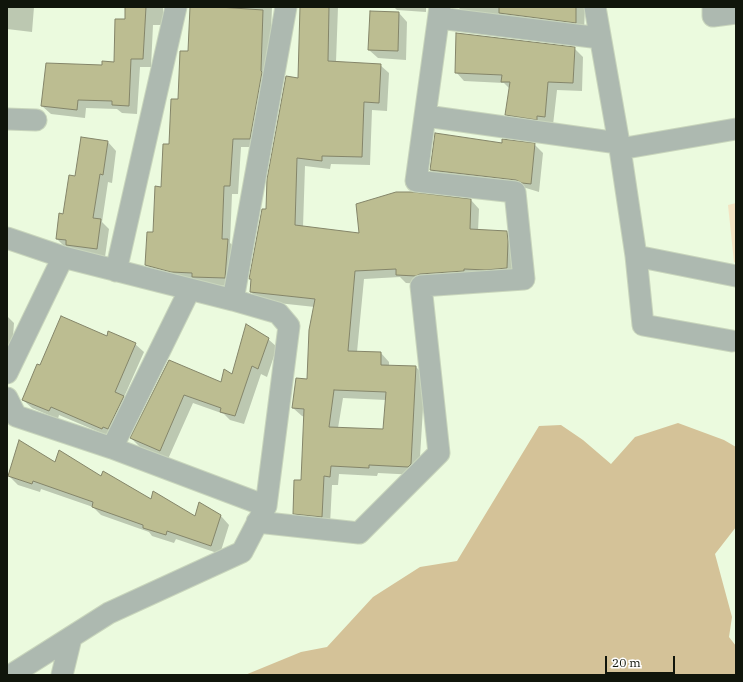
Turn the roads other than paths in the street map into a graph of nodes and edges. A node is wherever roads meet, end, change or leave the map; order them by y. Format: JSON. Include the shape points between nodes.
{"nodes":[{"id":1,"x":176,"y":7,"type":"edge"},
{"id":2,"x":286,"y":7,"type":"edge"},
{"id":3,"x":595,"y":7,"type":"edge"},
{"id":4,"x":713,"y":7,"type":"edge"},
{"id":5,"x":440,"y":12,"type":"edge"},
{"id":6,"x":736,"y":13,"type":"edge"},
{"id":7,"x":600,"y":38,"type":"junction"},
{"id":8,"x":426,"y":116,"type":"junction"},
{"id":9,"x":7,"y":119,"type":"edge"},
{"id":10,"x":36,"y":120,"type":"dead end"},
{"id":11,"x":736,"y":129,"type":"edge"},
{"id":12,"x":619,"y":146,"type":"junction"},
{"id":13,"x":7,"y":238,"type":"edge"},
{"id":14,"x":636,"y":256,"type":"junction"},
{"id":15,"x":63,"y":257,"type":"junction"},
{"id":16,"x":116,"y":271,"type":"junction"},
{"id":17,"x":736,"y":276,"type":"edge"},
{"id":18,"x":190,"y":289,"type":"junction"},
{"id":19,"x":233,"y":300,"type":"junction"},
{"id":20,"x":732,"y":341,"type":"dead end"},
{"id":21,"x":7,"y":373,"type":"edge"},
{"id":22,"x":7,"y":398,"type":"edge"},
{"id":23,"x":112,"y":448,"type":"junction"},
{"id":24,"x":262,"y":514,"type":"junction"},
{"id":25,"x":71,"y":638,"type":"junction"},
{"id":26,"x":11,"y":675,"type":"edge"},
{"id":27,"x":62,"y":675,"type":"edge"}],
"edges":[{"from":1,"to":16,"type":"street"},
{"from":2,"to":19,"type":"street"},
{"from":3,"to":7,"type":"street"},
{"from":4,"to":6,"type":"street","via":[[714,16]]},
{"from":5,"to":7,"type":"street"},
{"from":5,"to":8,"type":"street"},
{"from":7,"to":12,"type":"street"},
{"from":8,"to":12,"type":"street"},
{"from":8,"to":24,"type":"street","via":[[416,181],[515,192],[524,279],[421,286],[439,453],[359,533]]},
{"from":9,"to":10,"type":"street"},
{"from":11,"to":12,"type":"street"},
{"from":12,"to":14,"type":"street"},
{"from":13,"to":15,"type":"street"},
{"from":14,"to":17,"type":"street"},
{"from":14,"to":20,"type":"street","via":[[643,325]]},
{"from":15,"to":16,"type":"street"},
{"from":15,"to":21,"type":"street"},
{"from":16,"to":18,"type":"street"},
{"from":18,"to":19,"type":"street"},
{"from":18,"to":23,"type":"street"},
{"from":19,"to":24,"type":"street","via":[[278,313],[289,326]]},
{"from":22,"to":23,"type":"street","via":[[16,416]]},
{"from":23,"to":24,"type":"street"},
{"from":24,"to":25,"type":"street","via":[[242,552],[109,613]]},
{"from":25,"to":26,"type":"street"},
{"from":25,"to":27,"type":"street"}]}
